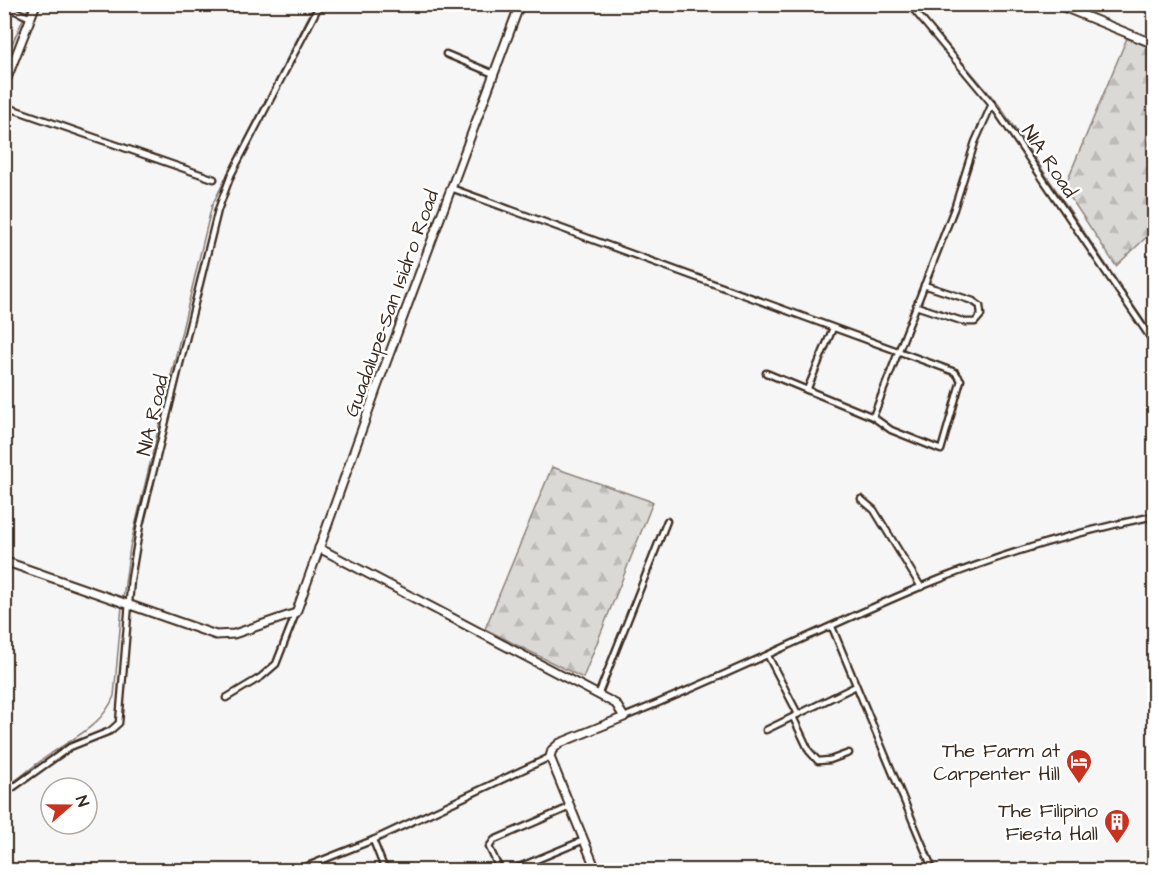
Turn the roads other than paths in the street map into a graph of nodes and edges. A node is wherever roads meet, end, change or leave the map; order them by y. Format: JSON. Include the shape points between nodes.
{"nodes":[{"id":1,"x":36,"y":4,"type":"edge"},
{"id":2,"x":320,"y":4,"type":"edge"},
{"id":3,"x":520,"y":4,"type":"edge"},
{"id":4,"x":909,"y":4,"type":"edge"},
{"id":5,"x":1056,"y":4,"type":"edge"},
{"id":6,"x":5,"y":8,"type":"edge"},
{"id":7,"x":31,"y":18,"type":"junction"},
{"id":8,"x":1155,"y":44,"type":"edge"},
{"id":9,"x":446,"y":54,"type":"dead end"},
{"id":10,"x":494,"y":74,"type":"junction"},
{"id":11,"x":5,"y":81,"type":"edge"},
{"id":12,"x":993,"y":104,"type":"junction"},
{"id":13,"x":4,"y":106,"type":"edge"},
{"id":14,"x":214,"y":179,"type":"dead end"},
{"id":15,"x":451,"y":188,"type":"junction"},
{"id":16,"x":924,"y":285,"type":"junction"},
{"id":17,"x":916,"y":306,"type":"junction"},
{"id":18,"x":833,"y":328,"type":"junction"},
{"id":19,"x":1155,"y":343,"type":"edge"},
{"id":20,"x":898,"y":352,"type":"junction"},
{"id":21,"x":766,"y":374,"type":"dead end"},
{"id":22,"x":807,"y":390,"type":"junction"},
{"id":23,"x":873,"y":417,"type":"junction"},
{"id":24,"x":861,"y":498,"type":"dead end"},
{"id":25,"x":1155,"y":516,"type":"edge"},
{"id":26,"x":667,"y":521,"type":"dead end"},
{"id":27,"x":319,"y":548,"type":"junction"},
{"id":28,"x":4,"y":561,"type":"edge"},
{"id":29,"x":921,"y":587,"type":"junction"},
{"id":30,"x":129,"y":605,"type":"junction"},
{"id":31,"x":296,"y":613,"type":"junction"},
{"id":32,"x":832,"y":627,"type":"junction"},
{"id":33,"x":768,"y":656,"type":"junction"},
{"id":34,"x":856,"y":686,"type":"junction"},
{"id":35,"x":599,"y":693,"type":"junction"},
{"id":36,"x":226,"y":698,"type":"dead end"},
{"id":37,"x":795,"y":716,"type":"junction"},
{"id":38,"x":624,"y":717,"type":"junction"},
{"id":39,"x":766,"y":730,"type":"dead end"},
{"id":40,"x":849,"y":753,"type":"dead end"},
{"id":41,"x":550,"y":757,"type":"junction"},
{"id":42,"x":4,"y":794,"type":"edge"},
{"id":43,"x":570,"y":807,"type":"junction"},
{"id":44,"x":373,"y":840,"type":"junction"},
{"id":45,"x":584,"y":840,"type":"junction"},
{"id":46,"x":306,"y":867,"type":"dead end"},
{"id":47,"x":385,"y":870,"type":"edge"},
{"id":48,"x":500,"y":870,"type":"edge"},
{"id":49,"x":512,"y":870,"type":"edge"},
{"id":50,"x":596,"y":870,"type":"edge"},
{"id":51,"x":933,"y":870,"type":"edge"}],
"edges":[{"from":1,"to":7,"type":"street"},
{"from":2,"to":30,"type":"street","name":"NIA Road","via":[[231,175],[218,210],[140,525]]},
{"from":3,"to":10,"type":"street","name":"Guadalupe-San Isidro Road"},
{"from":4,"to":12,"type":"street","name":"NIA Road"},
{"from":5,"to":8,"type":"street"},
{"from":6,"to":7,"type":"street"},
{"from":7,"to":11,"type":"street"},
{"from":9,"to":10,"type":"street"},
{"from":10,"to":15,"type":"street","name":"Guadalupe-San Isidro Road"},
{"from":12,"to":16,"type":"street","via":[[975,142]]},
{"from":12,"to":19,"type":"street","name":"NIA Road"},
{"from":13,"to":14,"type":"street"},
{"from":15,"to":18,"type":"street"},
{"from":15,"to":27,"type":"street","name":"Guadalupe-San Isidro Road"},
{"from":16,"to":17,"type":"street"},
{"from":16,"to":17,"type":"street","via":[[973,301],[980,306],[981,315],[975,322],[965,322]]},
{"from":17,"to":20,"type":"street"},
{"from":18,"to":20,"type":"street"},
{"from":18,"to":22,"type":"street"},
{"from":20,"to":23,"type":"street"},
{"from":20,"to":23,"type":"street","via":[[960,377],[941,450],[891,430]]},
{"from":21,"to":22,"type":"street"},
{"from":22,"to":23,"type":"street"},
{"from":24,"to":29,"type":"street","via":[[874,510]]},
{"from":25,"to":29,"type":"street","via":[[1005,556]]},
{"from":26,"to":35,"type":"street"},
{"from":27,"to":31,"type":"street","name":"Guadalupe-San Isidro Road"},
{"from":27,"to":35,"type":"street"},
{"from":28,"to":30,"type":"street"},
{"from":29,"to":32,"type":"street"},
{"from":30,"to":31,"type":"street","via":[[221,636]]},
{"from":30,"to":42,"type":"street","name":"NIA Road","via":[[119,723],[70,747]]},
{"from":31,"to":36,"type":"street","via":[[276,664]]},
{"from":32,"to":33,"type":"street"},
{"from":32,"to":34,"type":"street"},
{"from":33,"to":37,"type":"street"},
{"from":33,"to":38,"type":"street"},
{"from":34,"to":37,"type":"street"},
{"from":34,"to":51,"type":"street"},
{"from":35,"to":38,"type":"street","via":[[616,704]]},
{"from":37,"to":39,"type":"street"},
{"from":37,"to":40,"type":"street","via":[[809,751],[818,761]]},
{"from":38,"to":41,"type":"street","via":[[560,743]]},
{"from":41,"to":43,"type":"street"},
{"from":41,"to":44,"type":"street"},
{"from":43,"to":45,"type":"street"},
{"from":43,"to":48,"type":"street","via":[[494,840],[489,847]]},
{"from":44,"to":46,"type":"street"},
{"from":44,"to":47,"type":"street"},
{"from":45,"to":49,"type":"street"},
{"from":45,"to":50,"type":"street"}]}
